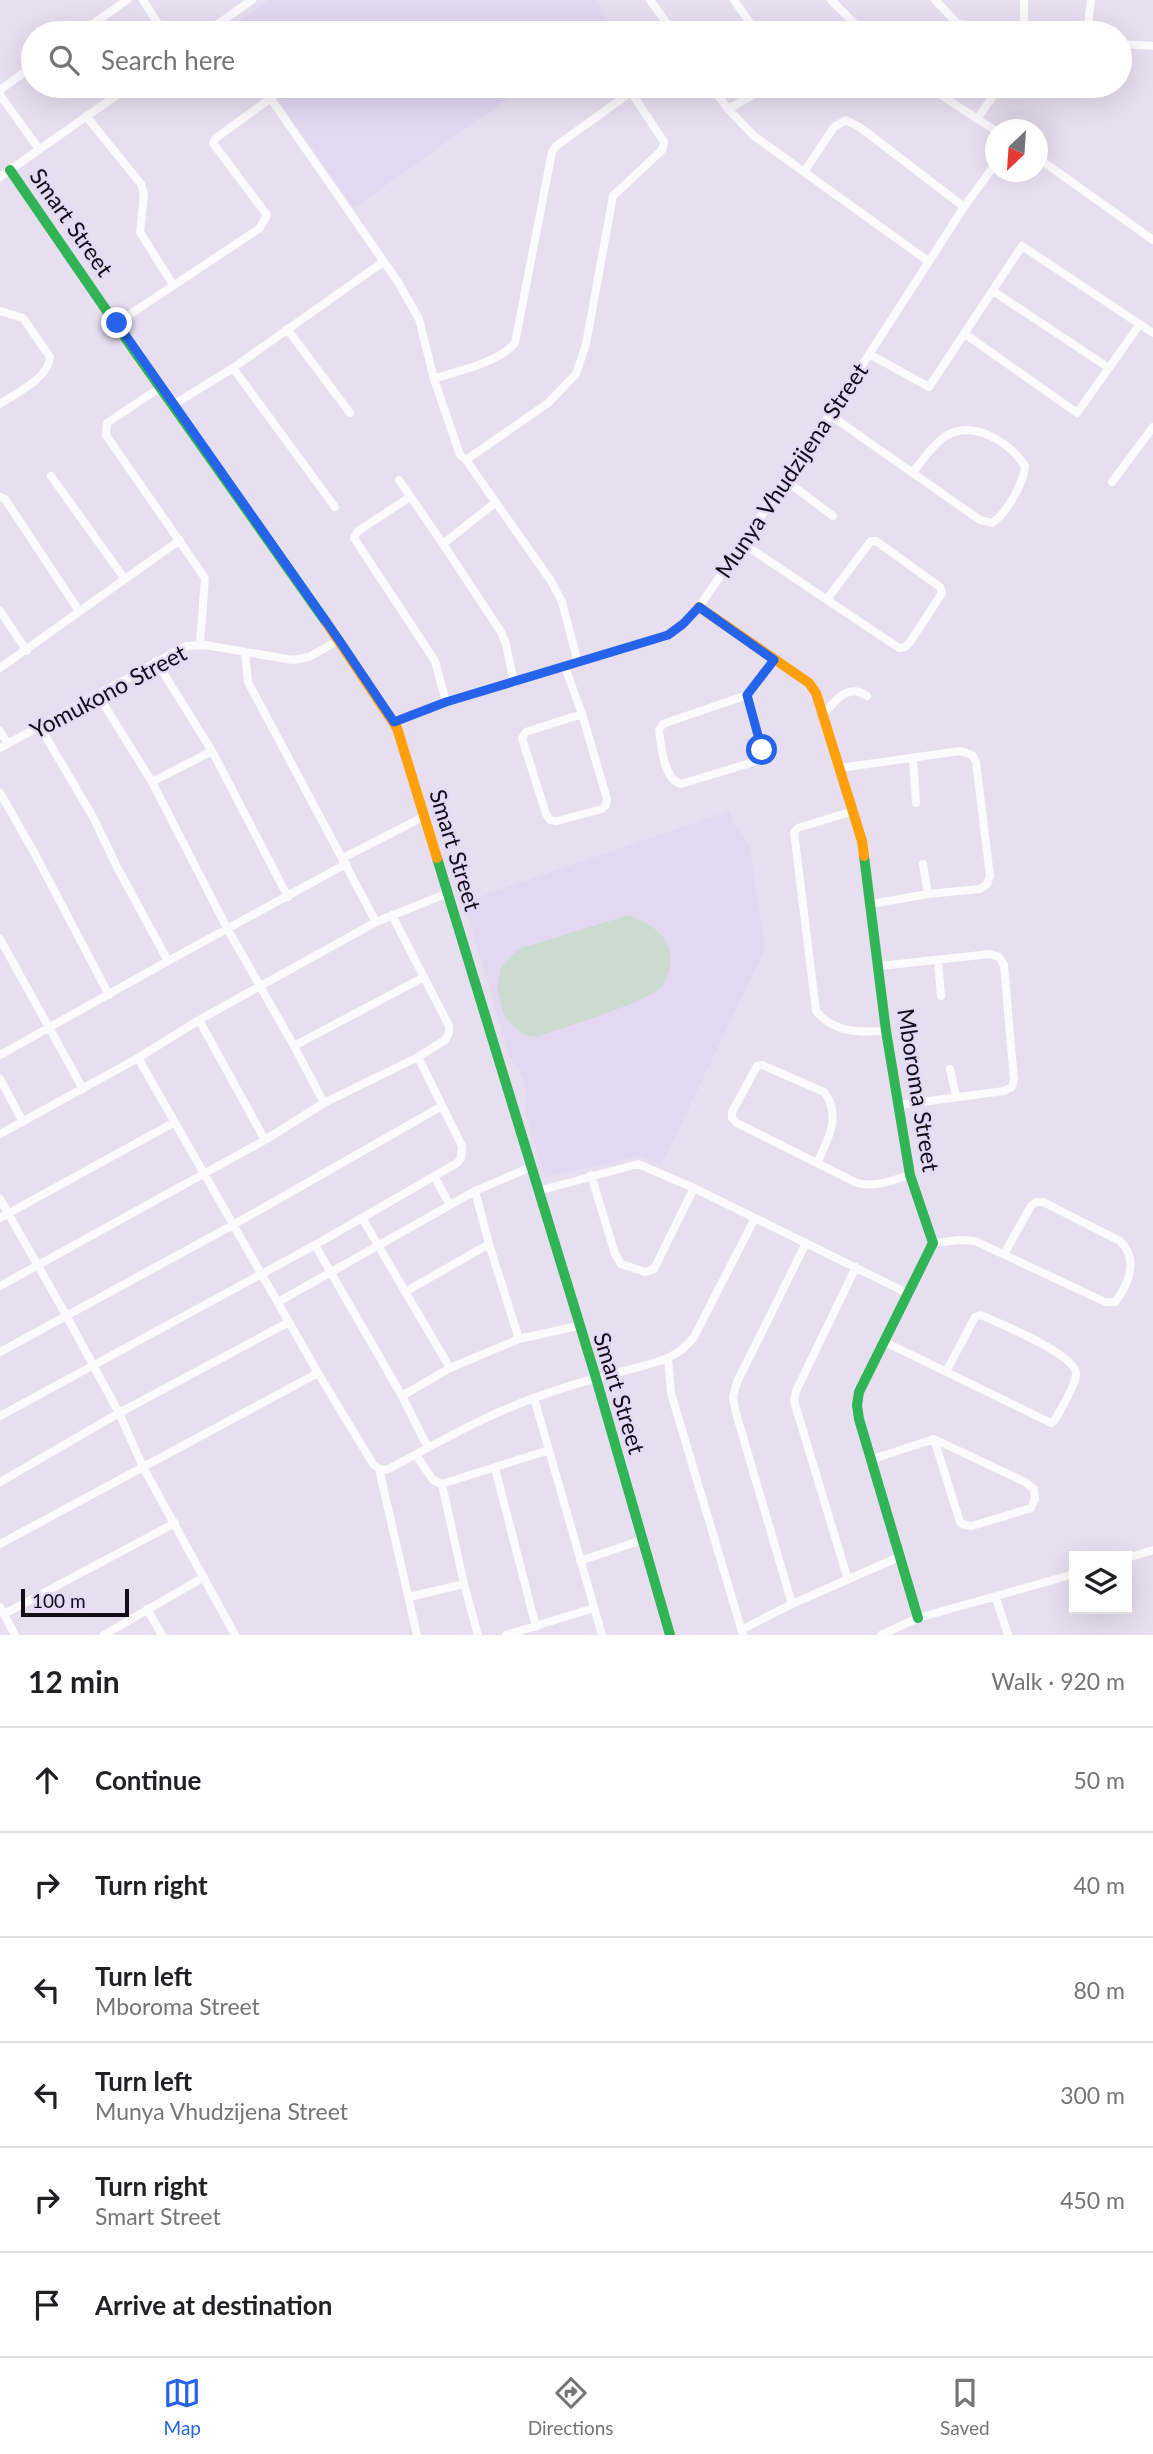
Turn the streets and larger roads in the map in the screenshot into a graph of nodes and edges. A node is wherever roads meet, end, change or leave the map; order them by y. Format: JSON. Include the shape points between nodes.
{"nodes":[{"id":1,"x":127,"y":0,"type":"edge"},
{"id":2,"x":143,"y":0,"type":"edge"},
{"id":3,"x":252,"y":0,"type":"edge"},
{"id":4,"x":650,"y":0,"type":"edge"},
{"id":5,"x":734,"y":0,"type":"edge"},
{"id":6,"x":831,"y":0,"type":"edge"},
{"id":7,"x":935,"y":0,"type":"edge"},
{"id":8,"x":1024,"y":0,"type":"edge"},
{"id":9,"x":1091,"y":0,"type":"edge"},
{"id":10,"x":97,"y":21,"type":"edge"},
{"id":11,"x":156,"y":21,"type":"edge"},
{"id":12,"x":222,"y":21,"type":"edge"},
{"id":13,"x":665,"y":21,"type":"edge"},
{"id":14,"x":749,"y":21,"type":"edge"},
{"id":15,"x":850,"y":21,"type":"edge"},
{"id":16,"x":955,"y":21,"type":"edge"},
{"id":17,"x":1024,"y":21,"type":"edge"},
{"id":18,"x":1088,"y":21,"type":"edge"},
{"id":19,"x":1132,"y":45,"type":"edge"},
{"id":20,"x":1153,"y":46,"type":"edge"},
{"id":21,"x":21,"y":75,"type":"edge"},
{"id":22,"x":0,"y":92,"type":"edge"},
{"id":23,"x":112,"y":98,"type":"edge"},
{"id":24,"x":271,"y":98,"type":"joint"},
{"id":25,"x":623,"y":98,"type":"edge"},
{"id":26,"x":635,"y":98,"type":"edge"},
{"id":27,"x":720,"y":98,"type":"edge"},
{"id":28,"x":748,"y":98,"type":"edge"},
{"id":29,"x":945,"y":98,"type":"edge"},
{"id":30,"x":992,"y":98,"type":"edge"},
{"id":31,"x":728,"y":109,"type":"junction"},
{"id":32,"x":86,"y":116,"type":"junction"},
{"id":33,"x":977,"y":119,"type":"junction"},
{"id":34,"x":985,"y":124,"type":"edge"},
{"id":35,"x":39,"y":149,"type":"junction"},
{"id":36,"x":1048,"y":165,"type":"edge"},
{"id":37,"x":804,"y":172,"type":"junction"},
{"id":38,"x":5,"y":173,"type":"edge"},
{"id":39,"x":985,"y":178,"type":"edge"},
{"id":40,"x":964,"y":206,"type":"junction"},
{"id":41,"x":1153,"y":240,"type":"edge"},
{"id":42,"x":928,"y":261,"type":"junction"},
{"id":43,"x":383,"y":262,"type":"junction"},
{"id":44,"x":173,"y":285,"type":"junction"},
{"id":45,"x":993,"y":291,"type":"junction"},
{"id":46,"x":0,"y":311,"type":"edge"},
{"id":47,"x":117,"y":323,"type":"junction"},
{"id":48,"x":1140,"y":324,"type":"junction"},
{"id":49,"x":287,"y":329,"type":"junction"},
{"id":50,"x":1153,"y":332,"type":"edge"},
{"id":51,"x":965,"y":334,"type":"junction"},
{"id":52,"x":869,"y":354,"type":"junction"},
{"id":53,"x":233,"y":368,"type":"junction"},
{"id":54,"x":1109,"y":368,"type":"junction"},
{"id":55,"x":434,"y":379,"type":"junction"},
{"id":56,"x":161,"y":387,"type":"junction"},
{"id":57,"x":0,"y":404,"type":"edge"},
{"id":58,"x":173,"y":405,"type":"junction"},
{"id":59,"x":350,"y":413,"type":"dead end"},
{"id":60,"x":830,"y":415,"type":"junction"},
{"id":61,"x":1153,"y":427,"type":"edge"},
{"id":62,"x":466,"y":460,"type":"junction"},
{"id":63,"x":913,"y":472,"type":"junction"},
{"id":64,"x":51,"y":476,"type":"dead end"},
{"id":65,"x":399,"y":480,"type":"dead end"},
{"id":66,"x":785,"y":481,"type":"junction"},
{"id":67,"x":1112,"y":482,"type":"dead end"},
{"id":68,"x":0,"y":497,"type":"edge"},
{"id":69,"x":410,"y":497,"type":"junction"},
{"id":70,"x":496,"y":502,"type":"junction"},
{"id":71,"x":335,"y":507,"type":"dead end"},
{"id":72,"x":833,"y":516,"type":"dead end"},
{"id":73,"x":180,"y":540,"type":"junction"},
{"id":74,"x":742,"y":543,"type":"junction"},
{"id":75,"x":443,"y":544,"type":"junction"},
{"id":76,"x":124,"y":578,"type":"junction"},
{"id":77,"x":827,"y":599,"type":"junction"},
{"id":78,"x":699,"y":607,"type":"junction"},
{"id":79,"x":0,"y":611,"type":"edge"},
{"id":80,"x":79,"y":611,"type":"junction"},
{"id":81,"x":339,"y":640,"type":"junction"},
{"id":82,"x":200,"y":644,"type":"junction"},
{"id":83,"x":27,"y":650,"type":"junction"},
{"id":84,"x":245,"y":653,"type":"junction"},
{"id":85,"x":774,"y":660,"type":"junction"},
{"id":86,"x":156,"y":661,"type":"junction"},
{"id":87,"x":578,"y":663,"type":"junction"},
{"id":88,"x":565,"y":667,"type":"junction"},
{"id":89,"x":0,"y":668,"type":"edge"},
{"id":90,"x":514,"y":683,"type":"junction"},
{"id":91,"x":98,"y":695,"type":"junction"},
{"id":92,"x":747,"y":695,"type":"junction"},
{"id":93,"x":867,"y":696,"type":"dead end"},
{"id":94,"x":446,"y":702,"type":"junction"},
{"id":95,"x":582,"y":714,"type":"junction"},
{"id":96,"x":823,"y":715,"type":"junction"},
{"id":97,"x":394,"y":722,"type":"junction"},
{"id":98,"x":40,"y":727,"type":"junction"},
{"id":99,"x":0,"y":731,"type":"edge"},
{"id":100,"x":4,"y":746,"type":"edge"},
{"id":101,"x":212,"y":751,"type":"junction"},
{"id":102,"x":912,"y":759,"type":"junction"},
{"id":103,"x":841,"y":768,"type":"junction"},
{"id":104,"x":152,"y":782,"type":"junction"},
{"id":105,"x":0,"y":793,"type":"edge"},
{"id":106,"x":916,"y":803,"type":"dead end"},
{"id":107,"x":853,"y":811,"type":"junction"},
{"id":108,"x":423,"y":817,"type":"junction"},
{"id":109,"x":344,"y":861,"type":"junction"},
{"id":110,"x":923,"y":864,"type":"dead end"},
{"id":111,"x":448,"y":893,"type":"junction"},
{"id":112,"x":928,"y":894,"type":"junction"},
{"id":113,"x":288,"y":897,"type":"junction"},
{"id":114,"x":871,"y":904,"type":"junction"},
{"id":115,"x":392,"y":915,"type":"junction"},
{"id":116,"x":376,"y":922,"type":"junction"},
{"id":117,"x":228,"y":930,"type":"junction"},
{"id":118,"x":0,"y":939,"type":"edge"},
{"id":119,"x":168,"y":961,"type":"junction"},
{"id":120,"x":938,"y":961,"type":"junction"},
{"id":121,"x":880,"y":966,"type":"junction"},
{"id":122,"x":424,"y":977,"type":"junction"},
{"id":123,"x":260,"y":988,"type":"junction"},
{"id":124,"x":109,"y":995,"type":"junction"},
{"id":125,"x":942,"y":996,"type":"dead end"},
{"id":126,"x":199,"y":1020,"type":"junction"},
{"id":127,"x":49,"y":1028,"type":"junction"},
{"id":128,"x":886,"y":1031,"type":"junction"},
{"id":129,"x":294,"y":1046,"type":"junction"},
{"id":130,"x":0,"y":1055,"type":"edge"},
{"id":131,"x":418,"y":1057,"type":"junction"},
{"id":132,"x":138,"y":1058,"type":"junction"},
{"id":133,"x":950,"y":1069,"type":"dead end"},
{"id":134,"x":0,"y":1079,"type":"edge"},
{"id":135,"x":83,"y":1089,"type":"junction"},
{"id":136,"x":956,"y":1096,"type":"junction"},
{"id":137,"x":324,"y":1103,"type":"junction"},
{"id":138,"x":898,"y":1105,"type":"junction"},
{"id":139,"x":442,"y":1106,"type":"junction"},
{"id":140,"x":23,"y":1122,"type":"junction"},
{"id":141,"x":173,"y":1123,"type":"junction"},
{"id":142,"x":0,"y":1134,"type":"edge"},
{"id":143,"x":265,"y":1140,"type":"junction"},
{"id":144,"x":818,"y":1161,"type":"junction"},
{"id":145,"x":531,"y":1167,"type":"junction"},
{"id":146,"x":204,"y":1173,"type":"junction"},
{"id":147,"x":591,"y":1175,"type":"junction"},
{"id":148,"x":910,"y":1175,"type":"junction"},
{"id":149,"x":434,"y":1176,"type":"junction"},
{"id":150,"x":694,"y":1188,"type":"junction"},
{"id":151,"x":475,"y":1191,"type":"junction"},
{"id":152,"x":538,"y":1191,"type":"junction"},
{"id":153,"x":0,"y":1199,"type":"edge"},
{"id":154,"x":450,"y":1205,"type":"junction"},
{"id":155,"x":4,"y":1216,"type":"edge"},
{"id":156,"x":362,"y":1217,"type":"junction"},
{"id":157,"x":755,"y":1218,"type":"junction"},
{"id":158,"x":233,"y":1225,"type":"junction"},
{"id":159,"x":806,"y":1243,"type":"junction"},
{"id":160,"x":933,"y":1243,"type":"junction"},
{"id":161,"x":489,"y":1244,"type":"junction"},
{"id":162,"x":315,"y":1245,"type":"junction"},
{"id":163,"x":378,"y":1245,"type":"junction"},
{"id":164,"x":1004,"y":1254,"type":"junction"},
{"id":165,"x":37,"y":1265,"type":"junction"},
{"id":166,"x":856,"y":1267,"type":"junction"},
{"id":167,"x":330,"y":1271,"type":"junction"},
{"id":168,"x":260,"y":1274,"type":"junction"},
{"id":169,"x":0,"y":1286,"type":"edge"},
{"id":170,"x":405,"y":1292,"type":"junction"},
{"id":171,"x":907,"y":1293,"type":"junction"},
{"id":172,"x":278,"y":1302,"type":"junction"},
{"id":173,"x":66,"y":1315,"type":"junction"},
{"id":174,"x":289,"y":1322,"type":"junction"},
{"id":175,"x":578,"y":1326,"type":"junction"},
{"id":176,"x":519,"y":1339,"type":"junction"},
{"id":177,"x":883,"y":1341,"type":"junction"},
{"id":178,"x":0,"y":1352,"type":"edge"},
{"id":179,"x":668,"y":1359,"type":"junction"},
{"id":180,"x":92,"y":1365,"type":"junction"},
{"id":181,"x":450,"y":1368,"type":"junction"},
{"id":182,"x":947,"y":1370,"type":"junction"},
{"id":183,"x":318,"y":1373,"type":"junction"},
{"id":184,"x":596,"y":1378,"type":"junction"},
{"id":185,"x":402,"y":1396,"type":"junction"},
{"id":186,"x":534,"y":1398,"type":"junction"},
{"id":187,"x":119,"y":1413,"type":"junction"},
{"id":188,"x":0,"y":1416,"type":"edge"},
{"id":189,"x":934,"y":1439,"type":"junction"},
{"id":190,"x":428,"y":1448,"type":"junction"},
{"id":191,"x":549,"y":1450,"type":"junction"},
{"id":192,"x":416,"y":1455,"type":"junction"},
{"id":193,"x":870,"y":1460,"type":"junction"},
{"id":194,"x":143,"y":1468,"type":"junction"},
{"id":195,"x":495,"y":1468,"type":"junction"},
{"id":196,"x":379,"y":1469,"type":"junction"},
{"id":197,"x":0,"y":1482,"type":"edge"},
{"id":198,"x":442,"y":1484,"type":"junction"},
{"id":199,"x":175,"y":1523,"type":"junction"},
{"id":200,"x":642,"y":1540,"type":"junction"},
{"id":201,"x":0,"y":1544,"type":"edge"},
{"id":202,"x":1153,"y":1550,"type":"edge"},
{"id":203,"x":1132,"y":1556,"type":"edge"},
{"id":204,"x":898,"y":1557,"type":"junction"},
{"id":205,"x":580,"y":1561,"type":"junction"},
{"id":206,"x":1069,"y":1576,"type":"edge"},
{"id":207,"x":204,"y":1577,"type":"junction"},
{"id":208,"x":848,"y":1580,"type":"junction"},
{"id":209,"x":464,"y":1584,"type":"junction"},
{"id":210,"x":409,"y":1597,"type":"junction"},
{"id":211,"x":996,"y":1598,"type":"junction"},
{"id":212,"x":792,"y":1604,"type":"junction"},
{"id":213,"x":594,"y":1608,"type":"junction"},
{"id":214,"x":147,"y":1609,"type":"junction"},
{"id":215,"x":2,"y":1610,"type":"edge"},
{"id":216,"x":918,"y":1619,"type":"junction"},
{"id":217,"x":536,"y":1627,"type":"junction"},
{"id":218,"x":742,"y":1632,"type":"edge"},
{"id":219,"x":15,"y":1635,"type":"edge"},
{"id":220,"x":104,"y":1635,"type":"edge"},
{"id":221,"x":162,"y":1635,"type":"edge"},
{"id":222,"x":235,"y":1635,"type":"edge"},
{"id":223,"x":417,"y":1635,"type":"edge"},
{"id":224,"x":478,"y":1635,"type":"edge"},
{"id":225,"x":506,"y":1635,"type":"edge"},
{"id":226,"x":602,"y":1635,"type":"edge"},
{"id":227,"x":670,"y":1635,"type":"edge"},
{"id":228,"x":881,"y":1635,"type":"edge"},
{"id":229,"x":1008,"y":1635,"type":"edge"}],
"edges":[{"from":1,"to":10,"type":"street"},
{"from":2,"to":11,"type":"street"},
{"from":3,"to":12,"type":"street"},
{"from":4,"to":13,"type":"street"},
{"from":5,"to":14,"type":"street"},
{"from":6,"to":15,"type":"street"},
{"from":7,"to":16,"type":"street"},
{"from":8,"to":17,"type":"street"},
{"from":9,"to":18,"type":"street"},
{"from":19,"to":20,"type":"street"},
{"from":21,"to":22,"type":"street"},
{"from":22,"to":35,"type":"street"},
{"from":23,"to":32,"type":"street"},
{"from":24,"to":43,"type":"street"},
{"from":24,"to":44,"type":"street","via":[[213,143],[267,215],[265,221]]},
{"from":25,"to":55,"type":"street","via":[[552,152],[515,344],[485,361]]},
{"from":26,"to":62,"type":"street","via":[[664,142],[662,150],[611,202],[586,344],[576,374],[548,403]]},
{"from":27,"to":31,"type":"street"},
{"from":28,"to":31,"type":"street"},
{"from":29,"to":33,"type":"street"},
{"from":30,"to":33,"type":"street"},
{"from":31,"to":37,"type":"street","via":[[754,136]]},
{"from":32,"to":35,"type":"street"},
{"from":32,"to":44,"type":"street","via":[[141,184],[140,232]]},
{"from":33,"to":34,"type":"street"},
{"from":35,"to":38,"type":"street"},
{"from":36,"to":41,"type":"street"},
{"from":37,"to":40,"type":"street","via":[[834,127],[846,120]]},
{"from":37,"to":42,"type":"street"},
{"from":38,"to":47,"type":"street","name":"Smart Street"},
{"from":39,"to":40,"type":"street","name":"Munya Vhudzijena Street"},
{"from":40,"to":42,"type":"street","name":"Munya Vhudzijena Street"},
{"from":42,"to":52,"type":"street","name":"Munya Vhudzijena Street"},
{"from":43,"to":49,"type":"street"},
{"from":43,"to":55,"type":"street","via":[[419,318]]},
{"from":44,"to":47,"type":"street"},
{"from":45,"to":48,"type":"street","via":[[1023,247]]},
{"from":45,"to":51,"type":"street"},
{"from":45,"to":54,"type":"street"},
{"from":46,"to":57,"type":"street","via":[[23,318],[51,357],[43,374]]},
{"from":47,"to":56,"type":"street","name":"Smart Street"},
{"from":48,"to":50,"type":"street"},
{"from":48,"to":54,"type":"street"},
{"from":49,"to":53,"type":"street"},
{"from":49,"to":59,"type":"street"},
{"from":51,"to":52,"type":"street","via":[[929,387]]},
{"from":51,"to":54,"type":"street","via":[[1077,413]]},
{"from":52,"to":60,"type":"street","name":"Munya Vhudzijena Street"},
{"from":53,"to":58,"type":"street"},
{"from":53,"to":71,"type":"street"},
{"from":55,"to":62,"type":"street","via":[[456,448]]},
{"from":56,"to":58,"type":"street","name":"Smart Street"},
{"from":56,"to":73,"type":"street","via":[[105,428]]},
{"from":58,"to":81,"type":"street","name":"Smart Street"},
{"from":60,"to":63,"type":"street"},
{"from":60,"to":66,"type":"street","name":"Munya Vhudzijena Street"},
{"from":61,"to":67,"type":"street"},
{"from":62,"to":70,"type":"street"},
{"from":63,"to":63,"type":"street","via":[[980,520],[992,523],[1024,477],[1026,466],[1001,442],[980,432],[964,431],[949,434],[936,444]]},
{"from":64,"to":76,"type":"street"},
{"from":65,"to":69,"type":"street"},
{"from":66,"to":72,"type":"street"},
{"from":66,"to":74,"type":"street","name":"Munya Vhudzijena Street"},
{"from":68,"to":80,"type":"street"},
{"from":69,"to":75,"type":"street"},
{"from":69,"to":94,"type":"street","via":[[354,538],[435,660]]},
{"from":70,"to":75,"type":"street"},
{"from":70,"to":87,"type":"street","via":[[562,602]]},
{"from":73,"to":76,"type":"street"},
{"from":73,"to":82,"type":"street","via":[[205,578]]},
{"from":74,"to":77,"type":"street"},
{"from":74,"to":78,"type":"street","name":"Munya Vhudzijena Street"},
{"from":75,"to":90,"type":"street","via":[[501,632]]},
{"from":76,"to":80,"type":"street"},
{"from":77,"to":77,"type":"street","via":[[899,648],[909,642],[942,593],[940,587],[871,541]]},
{"from":78,"to":85,"type":"street","name":"Mboroma Street"},
{"from":78,"to":87,"type":"street","name":"Munya Vhudzijena Street","via":[[668,635]]},
{"from":79,"to":83,"type":"street"},
{"from":80,"to":83,"type":"street"},
{"from":81,"to":84,"type":"street","name":"Yomukono Street","via":[[299,660]]},
{"from":81,"to":97,"type":"street","name":"Smart Street"},
{"from":82,"to":84,"type":"street","name":"Yomukono Street"},
{"from":82,"to":86,"type":"street","name":"Yomukono Street"},
{"from":83,"to":89,"type":"street"},
{"from":84,"to":109,"type":"street","via":[[248,682]]},
{"from":85,"to":92,"type":"street"},
{"from":85,"to":96,"type":"street","name":"Mboroma Street","via":[[809,683]]},
{"from":86,"to":91,"type":"street","name":"Yomukono Street"},
{"from":86,"to":101,"type":"street"},
{"from":87,"to":88,"type":"street","name":"Munya Vhudzijena Street"},
{"from":88,"to":90,"type":"street","name":"Munya Vhudzijena Street"},
{"from":88,"to":95,"type":"street"},
{"from":90,"to":94,"type":"street","name":"Munya Vhudzijena Street"},
{"from":91,"to":98,"type":"street","name":"Yomukono Street"},
{"from":91,"to":104,"type":"street"},
{"from":92,"to":92,"type":"street","via":[[663,724],[660,737],[674,782],[681,784],[757,761],[762,750]]},
{"from":93,"to":96,"type":"street","via":[[848,691]]},
{"from":94,"to":97,"type":"street","name":"Munya Vhudzijena Street"},
{"from":95,"to":95,"type":"street","via":[[606,805],[550,820],[522,738],[526,732]]},
{"from":96,"to":103,"type":"street","name":"Mboroma Street"},
{"from":97,"to":108,"type":"street","name":"Smart Street"},
{"from":98,"to":100,"type":"street","name":"Yomukono Street"},
{"from":98,"to":119,"type":"street"},
{"from":99,"to":100,"type":"street"},
{"from":101,"to":104,"type":"street"},
{"from":101,"to":113,"type":"street"},
{"from":102,"to":103,"type":"street"},
{"from":102,"to":106,"type":"street"},
{"from":102,"to":112,"type":"street","via":[[960,751],[976,762],[990,876],[980,889]]},
{"from":103,"to":107,"type":"street","name":"Mboroma Street"},
{"from":104,"to":117,"type":"street"},
{"from":105,"to":124,"type":"street"},
{"from":107,"to":114,"type":"street","name":"Mboroma Street"},
{"from":107,"to":128,"type":"street","via":[[794,832],[816,1011],[845,1031]]},
{"from":108,"to":109,"type":"street"},
{"from":108,"to":111,"type":"street","name":"Smart Street"},
{"from":109,"to":113,"type":"street"},
{"from":109,"to":116,"type":"street"},
{"from":110,"to":112,"type":"street"},
{"from":111,"to":115,"type":"street"},
{"from":111,"to":145,"type":"street","name":"Smart Street"},
{"from":112,"to":114,"type":"street"},
{"from":113,"to":117,"type":"street"},
{"from":114,"to":121,"type":"street","name":"Mboroma Street"},
{"from":115,"to":116,"type":"street"},
{"from":115,"to":122,"type":"street"},
{"from":116,"to":123,"type":"street"},
{"from":117,"to":119,"type":"street"},
{"from":117,"to":123,"type":"street"},
{"from":118,"to":127,"type":"street"},
{"from":119,"to":124,"type":"street"},
{"from":120,"to":121,"type":"street"},
{"from":120,"to":125,"type":"street"},
{"from":120,"to":136,"type":"street","via":[[990,954],[1004,965],[1012,1087]]},
{"from":121,"to":128,"type":"street","name":"Mboroma Street"},
{"from":122,"to":129,"type":"street"},
{"from":122,"to":131,"type":"street","via":[[449,1033]]},
{"from":123,"to":126,"type":"street"},
{"from":123,"to":129,"type":"street"},
{"from":124,"to":127,"type":"street"},
{"from":126,"to":132,"type":"street"},
{"from":126,"to":143,"type":"street"},
{"from":127,"to":130,"type":"street"},
{"from":127,"to":135,"type":"street"},
{"from":128,"to":138,"type":"street","name":"Mboroma Street"},
{"from":129,"to":137,"type":"street"},
{"from":131,"to":137,"type":"street"},
{"from":131,"to":139,"type":"street"},
{"from":132,"to":135,"type":"street"},
{"from":132,"to":141,"type":"street"},
{"from":133,"to":136,"type":"street"},
{"from":134,"to":140,"type":"street"},
{"from":135,"to":140,"type":"street"},
{"from":136,"to":138,"type":"street"},
{"from":137,"to":143,"type":"street"},
{"from":138,"to":148,"type":"street","name":"Mboroma Street"},
{"from":139,"to":149,"type":"street","via":[[462,1153],[457,1163]]},
{"from":139,"to":158,"type":"street"},
{"from":140,"to":142,"type":"street"},
{"from":141,"to":146,"type":"street"},
{"from":141,"to":155,"type":"street"},
{"from":143,"to":146,"type":"street"},
{"from":144,"to":144,"type":"street","via":[[732,1118],[757,1066],[824,1092],[830,1100],[833,1129]]},
{"from":144,"to":148,"type":"street","via":[[868,1185]]},
{"from":145,"to":151,"type":"street"},
{"from":145,"to":152,"type":"street","name":"Smart Street"},
{"from":146,"to":158,"type":"street"},
{"from":146,"to":165,"type":"street"},
{"from":147,"to":150,"type":"street","via":[[638,1164]]},
{"from":147,"to":150,"type":"street","via":[[615,1254],[621,1264],[645,1272],[654,1269]]},
{"from":147,"to":152,"type":"street"},
{"from":148,"to":160,"type":"street","name":"Mboroma Street"},
{"from":149,"to":154,"type":"street"},
{"from":149,"to":156,"type":"street"},
{"from":150,"to":157,"type":"street"},
{"from":151,"to":154,"type":"street"},
{"from":151,"to":161,"type":"street"},
{"from":152,"to":175,"type":"street","name":"Smart Street"},
{"from":153,"to":155,"type":"street"},
{"from":154,"to":163,"type":"street"},
{"from":155,"to":165,"type":"street"},
{"from":156,"to":162,"type":"street"},
{"from":156,"to":163,"type":"street"},
{"from":157,"to":159,"type":"street"},
{"from":157,"to":179,"type":"street","via":[[694,1337],[685,1350]]},
{"from":158,"to":168,"type":"street"},
{"from":158,"to":173,"type":"street"},
{"from":159,"to":166,"type":"street"},
{"from":159,"to":212,"type":"street","via":[[733,1397]]},
{"from":160,"to":164,"type":"street","via":[[968,1239]]},
{"from":160,"to":171,"type":"street"},
{"from":161,"to":170,"type":"street"},
{"from":161,"to":176,"type":"street"},
{"from":162,"to":167,"type":"street"},
{"from":162,"to":168,"type":"street"},
{"from":163,"to":167,"type":"street"},
{"from":163,"to":170,"type":"street"},
{"from":164,"to":164,"type":"street","via":[[1105,1302],[1115,1302],[1131,1273],[1132,1263],[1120,1241],[1043,1202],[1031,1206]]},
{"from":165,"to":169,"type":"street"},
{"from":165,"to":173,"type":"street"},
{"from":166,"to":171,"type":"street"},
{"from":166,"to":208,"type":"street","via":[[794,1401]]},
{"from":167,"to":172,"type":"street"},
{"from":167,"to":185,"type":"street"},
{"from":168,"to":172,"type":"street"},
{"from":168,"to":180,"type":"street"},
{"from":170,"to":181,"type":"street"},
{"from":171,"to":177,"type":"street"},
{"from":172,"to":174,"type":"street"},
{"from":173,"to":178,"type":"street"},
{"from":173,"to":180,"type":"street"},
{"from":174,"to":183,"type":"street"},
{"from":174,"to":187,"type":"street"},
{"from":175,"to":176,"type":"street"},
{"from":175,"to":184,"type":"street","name":"Smart Street"},
{"from":176,"to":181,"type":"street"},
{"from":177,"to":182,"type":"street"},
{"from":177,"to":193,"type":"street","via":[[857,1405]]},
{"from":179,"to":184,"type":"street"},
{"from":179,"to":218,"type":"street","via":[[671,1392]]},
{"from":180,"to":187,"type":"street"},
{"from":180,"to":188,"type":"street"},
{"from":181,"to":185,"type":"street"},
{"from":182,"to":182,"type":"street","via":[[1051,1423],[1076,1375],[1075,1366],[1061,1353],[981,1315],[975,1317]]},
{"from":183,"to":194,"type":"street"},
{"from":183,"to":196,"type":"street"},
{"from":184,"to":186,"type":"street"},
{"from":184,"to":200,"type":"street","name":"Smart Street"},
{"from":185,"to":190,"type":"street"},
{"from":186,"to":190,"type":"street"},
{"from":186,"to":191,"type":"street"},
{"from":187,"to":194,"type":"street"},
{"from":187,"to":197,"type":"street"},
{"from":189,"to":189,"type":"street","via":[[965,1525],[1031,1507],[1034,1489],[1026,1482]]},
{"from":189,"to":193,"type":"street"},
{"from":190,"to":192,"type":"street"},
{"from":191,"to":195,"type":"street"},
{"from":191,"to":205,"type":"street"},
{"from":192,"to":196,"type":"street","via":[[387,1470]]},
{"from":192,"to":198,"type":"street","via":[[433,1480]]},
{"from":193,"to":204,"type":"street"},
{"from":194,"to":199,"type":"street"},
{"from":194,"to":201,"type":"street"},
{"from":195,"to":198,"type":"street"},
{"from":195,"to":217,"type":"street"},
{"from":196,"to":210,"type":"street"},
{"from":198,"to":209,"type":"street"},
{"from":199,"to":207,"type":"street"},
{"from":199,"to":215,"type":"street"},
{"from":200,"to":205,"type":"street"},
{"from":200,"to":227,"type":"street","name":"Smart Street"},
{"from":202,"to":203,"type":"street"},
{"from":204,"to":208,"type":"street"},
{"from":204,"to":216,"type":"street"},
{"from":205,"to":213,"type":"street"},
{"from":206,"to":211,"type":"street"},
{"from":207,"to":214,"type":"street"},
{"from":207,"to":222,"type":"street"},
{"from":208,"to":212,"type":"street"},
{"from":209,"to":210,"type":"street"},
{"from":209,"to":224,"type":"street"},
{"from":210,"to":223,"type":"street"},
{"from":211,"to":216,"type":"street"},
{"from":211,"to":229,"type":"street"},
{"from":212,"to":218,"type":"street"},
{"from":213,"to":217,"type":"street"},
{"from":213,"to":226,"type":"street"},
{"from":214,"to":220,"type":"street"},
{"from":214,"to":221,"type":"street"},
{"from":215,"to":219,"type":"street"},
{"from":216,"to":228,"type":"street"},
{"from":217,"to":225,"type":"street"}]}
